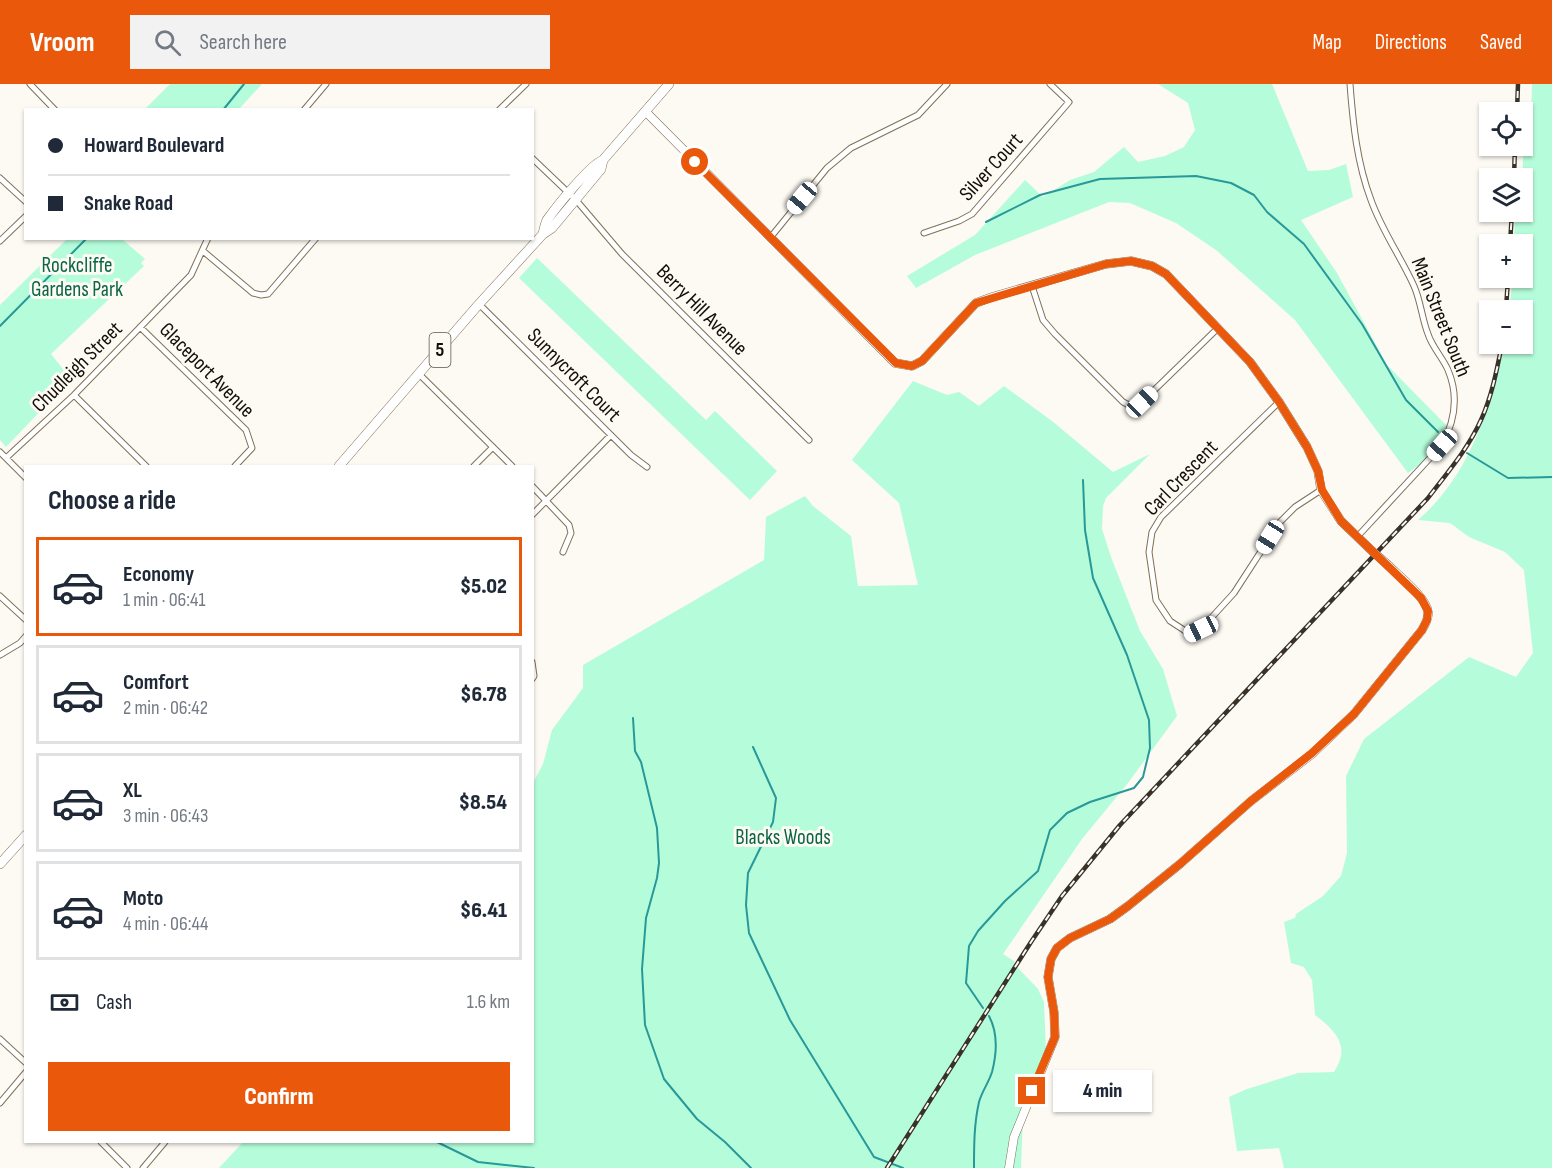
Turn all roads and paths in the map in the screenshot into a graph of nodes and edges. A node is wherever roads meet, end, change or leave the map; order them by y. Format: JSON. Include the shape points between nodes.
{"nodes":[{"id":1,"x":30,"y":84,"type":"edge"},
{"id":2,"x":326,"y":84,"type":"edge"},
{"id":3,"x":526,"y":84,"type":"edge"},
{"id":4,"x":669,"y":84,"type":"edge"},
{"id":5,"x":947,"y":84,"type":"edge"},
{"id":6,"x":1050,"y":84,"type":"edge"},
{"id":7,"x":1350,"y":84,"type":"edge"},
{"id":8,"x":53,"y":108,"type":"edge"},
{"id":9,"x":306,"y":108,"type":"edge"},
{"id":10,"x":501,"y":108,"type":"edge"},
{"id":11,"x":645,"y":111,"type":"junction"},
{"id":12,"x":534,"y":160,"type":"edge"},
{"id":13,"x":0,"y":178,"type":"edge"},
{"id":14,"x":573,"y":197,"type":"junction"},
{"id":15,"x":24,"y":200,"type":"edge"},
{"id":16,"x":24,"y":218,"type":"edge"},
{"id":17,"x":924,"y":233,"type":"dead end"},
{"id":18,"x":770,"y":238,"type":"junction"},
{"id":19,"x":207,"y":240,"type":"edge"},
{"id":20,"x":313,"y":240,"type":"edge"},
{"id":21,"x":0,"y":241,"type":"edge"},
{"id":22,"x":203,"y":251,"type":"junction"},
{"id":23,"x":1032,"y":286,"type":"junction"},
{"id":24,"x":479,"y":304,"type":"junction"},
{"id":25,"x":140,"y":327,"type":"junction"},
{"id":26,"x":1217,"y":329,"type":"junction"},
{"id":27,"x":419,"y":374,"type":"junction"},
{"id":28,"x":74,"y":395,"type":"junction"},
{"id":29,"x":1279,"y":402,"type":"junction"},
{"id":30,"x":611,"y":435,"type":"junction"},
{"id":31,"x":809,"y":440,"type":"dead end"},
{"id":32,"x":493,"y":447,"type":"junction"},
{"id":33,"x":0,"y":452,"type":"edge"},
{"id":34,"x":6,"y":458,"type":"junction"},
{"id":35,"x":145,"y":465,"type":"edge"},
{"id":36,"x":236,"y":465,"type":"edge"},
{"id":37,"x":340,"y":465,"type":"edge"},
{"id":38,"x":475,"y":465,"type":"edge"},
{"id":39,"x":511,"y":465,"type":"edge"},
{"id":40,"x":647,"y":467,"type":"dead end"},
{"id":41,"x":24,"y":476,"type":"edge"},
{"id":42,"x":534,"y":488,"type":"edge"},
{"id":43,"x":1322,"y":490,"type":"junction"},
{"id":44,"x":547,"y":501,"type":"junction"},
{"id":45,"x":534,"y":513,"type":"edge"},
{"id":46,"x":1358,"y":536,"type":"junction"},
{"id":47,"x":563,"y":552,"type":"dead end"},
{"id":48,"x":0,"y":596,"type":"edge"},
{"id":49,"x":24,"y":618,"type":"edge"},
{"id":50,"x":24,"y":638,"type":"edge"},
{"id":51,"x":0,"y":655,"type":"edge"},
{"id":52,"x":24,"y":837,"type":"edge"},
{"id":53,"x":0,"y":864,"type":"edge"},
{"id":54,"x":0,"y":1039,"type":"edge"},
{"id":55,"x":24,"y":1061,"type":"edge"},
{"id":56,"x":24,"y":1074,"type":"edge"},
{"id":57,"x":0,"y":1103,"type":"edge"},
{"id":58,"x":102,"y":1143,"type":"edge"},
{"id":59,"x":164,"y":1143,"type":"edge"},
{"id":60,"x":127,"y":1168,"type":"edge"},
{"id":61,"x":143,"y":1168,"type":"edge"},
{"id":62,"x":1009,"y":1168,"type":"edge"}],
"edges":[{"from":1,"to":8,"type":"street"},
{"from":2,"to":9,"type":"street"},
{"from":3,"to":10,"type":"street"},
{"from":4,"to":11,"type":"main road","number":"5"},
{"from":5,"to":18,"type":"street","via":[[918,115],[851,148],[827,168]]},
{"from":6,"to":17,"type":"street","name":"Silver Court","via":[[1069,102],[972,214]]},
{"from":7,"to":46,"type":"street","name":"Main Street South","via":[[1353,128],[1370,198],[1416,290],[1428,335],[1448,370],[1454,390],[1450,429],[1442,445]]},
{"from":11,"to":14,"type":"main road","number":"5","via":[[603,160],[595,163]]},
{"from":11,"to":18,"type":"street"},
{"from":12,"to":14,"type":"street","name":"Berry Hill Avenue"},
{"from":13,"to":15,"type":"street"},
{"from":14,"to":24,"type":"main road","number":"5","via":[[546,223],[543,234]]},
{"from":14,"to":31,"type":"street","name":"Berry Hill Avenue","via":[[622,254]]},
{"from":16,"to":21,"type":"street"},
{"from":18,"to":23,"type":"street","via":[[896,363],[912,366],[922,361],[976,303]]},
{"from":19,"to":22,"type":"street","name":"Chudleigh Street"},
{"from":20,"to":22,"type":"street","via":[[268,294],[261,295],[253,293]]},
{"from":22,"to":25,"type":"street","name":"Chudleigh Street","via":[[191,275]]},
{"from":23,"to":26,"type":"street","via":[[1106,264],[1131,261],[1166,274]]},
{"from":23,"to":26,"type":"street","via":[[1043,320],[1131,406],[1142,402]]},
{"from":24,"to":27,"type":"main road","number":"5"},
{"from":24,"to":30,"type":"street","name":"Sunnycroft Court"},
{"from":25,"to":28,"type":"street","name":"Chudleigh Street"},
{"from":25,"to":36,"type":"street","name":"Glaceport Avenue","via":[[246,430],[252,448]]},
{"from":26,"to":29,"type":"street","via":[[1250,362]]},
{"from":27,"to":32,"type":"street"},
{"from":27,"to":37,"type":"main road","number":"5"},
{"from":28,"to":34,"type":"street","name":"Chudleigh Street"},
{"from":28,"to":35,"type":"street"},
{"from":29,"to":43,"type":"street","via":[[1307,447]]},
{"from":29,"to":43,"type":"street","name":"Carl Crescent","via":[[1161,517],[1152,532],[1149,552],[1156,600],[1170,621],[1190,634],[1201,629],[1234,593],[1280,522],[1294,507]]},
{"from":30,"to":40,"type":"street","name":"Sunnycroft Court"},
{"from":30,"to":44,"type":"street"},
{"from":32,"to":38,"type":"street"},
{"from":32,"to":39,"type":"street"},
{"from":33,"to":34,"type":"street"},
{"from":34,"to":41,"type":"street"},
{"from":42,"to":44,"type":"street"},
{"from":43,"to":46,"type":"street","via":[[1341,521]]},
{"from":44,"to":45,"type":"street"},
{"from":44,"to":47,"type":"street","via":[[570,527]]},
{"from":46,"to":62,"type":"street","bridge":true,"via":[[1421,598],[1428,611],[1422,630],[1361,706],[1312,753],[1110,919],[1057,948],[1048,977],[1055,1037],[1014,1137]]},
{"from":48,"to":49,"type":"street"},
{"from":50,"to":51,"type":"street"},
{"from":52,"to":53,"type":"main road"},
{"from":54,"to":55,"type":"street"},
{"from":56,"to":57,"type":"street"},
{"from":58,"to":60,"type":"street"},
{"from":59,"to":61,"type":"street"}]}
